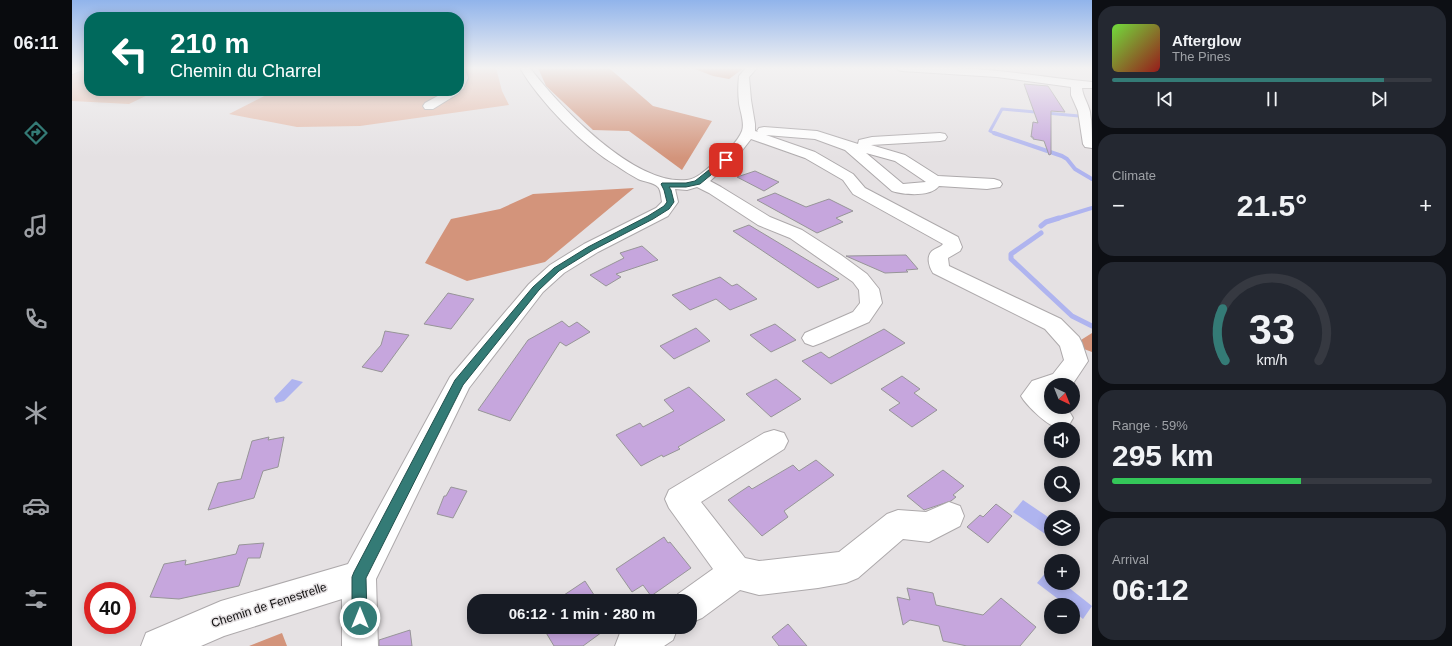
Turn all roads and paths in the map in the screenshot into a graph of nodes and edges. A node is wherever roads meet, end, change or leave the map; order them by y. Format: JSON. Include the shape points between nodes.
{"nodes":[{"id":1,"x":443,"y":98,"type":"edge"},
{"id":2,"x":550,"y":98,"type":"edge"},
{"id":3,"x":745,"y":98,"type":"edge"},
{"id":4,"x":1080,"y":98,"type":"edge"},
{"id":5,"x":429,"y":106,"type":"dead end"},
{"id":6,"x":1089,"y":125,"type":"edge"},
{"id":7,"x":748,"y":132,"type":"junction"},
{"id":8,"x":940,"y":137,"type":"dead end"},
{"id":9,"x":1090,"y":144,"type":"dead end"},
{"id":10,"x":850,"y":147,"type":"junction"},
{"id":11,"x":935,"y":181,"type":"junction"},
{"id":12,"x":698,"y":182,"type":"junction"},
{"id":13,"x":664,"y":184,"type":"junction"},
{"id":14,"x":994,"y":184,"type":"dead end"},
{"id":15,"x":813,"y":338,"type":"dead end"},
{"id":16,"x":1060,"y":418,"type":"dead end"},
{"id":17,"x":774,"y":441,"type":"dead end"},
{"id":18,"x":949,"y":516,"type":"dead end"},
{"id":19,"x":736,"y":573,"type":"junction"},
{"id":20,"x":359,"y":577,"type":"junction"},
{"id":21,"x":697,"y":601,"type":"edge"},
{"id":22,"x":650,"y":634,"type":"edge"},
{"id":23,"x":158,"y":646,"type":"edge"},
{"id":24,"x":360,"y":646,"type":"edge"},
{"id":25,"x":633,"y":646,"type":"edge"}],
"edges":[{"from":1,"to":5,"type":"street"},
{"from":2,"to":13,"type":"street","via":[[584,135],[611,157]]},
{"from":3,"to":7,"type":"street"},
{"from":4,"to":6,"type":"street"},
{"from":6,"to":9,"type":"street"},
{"from":7,"to":10,"type":"street","via":[[817,135]]},
{"from":7,"to":12,"type":"street","via":[[737,150]]},
{"from":7,"to":16,"type":"street","via":[[810,155],[848,178],[859,191],[952,241],[953,247],[939,255],[940,269],[1053,324],[1071,343],[1076,361],[1062,380],[1041,388],[1034,396]]},
{"from":8,"to":10,"type":"street","via":[[872,141]]},
{"from":10,"to":11,"type":"street","via":[[874,150],[900,158]]},
{"from":10,"to":11,"type":"street","via":[[898,188],[930,187]]},
{"from":11,"to":14,"type":"street"},
{"from":12,"to":13,"type":"street","via":[[686,185]]},
{"from":12,"to":15,"type":"street","via":[[764,221],[796,234],[860,278],[869,289],[871,303],[861,317]]},
{"from":13,"to":20,"type":"street","via":[[670,202],[666,208],[590,248],[557,270],[536,288],[459,383]]},
{"from":17,"to":19,"type":"street","via":[[680,499]]},
{"from":18,"to":19,"type":"street","via":[[928,527],[898,524],[846,567],[759,578]]},
{"from":19,"to":21,"type":"street"},
{"from":20,"to":23,"type":"street","name":"Chemin de Fenestrelle","via":[[221,619]]},
{"from":20,"to":24,"type":"street"},
{"from":22,"to":25,"type":"street"}]}
